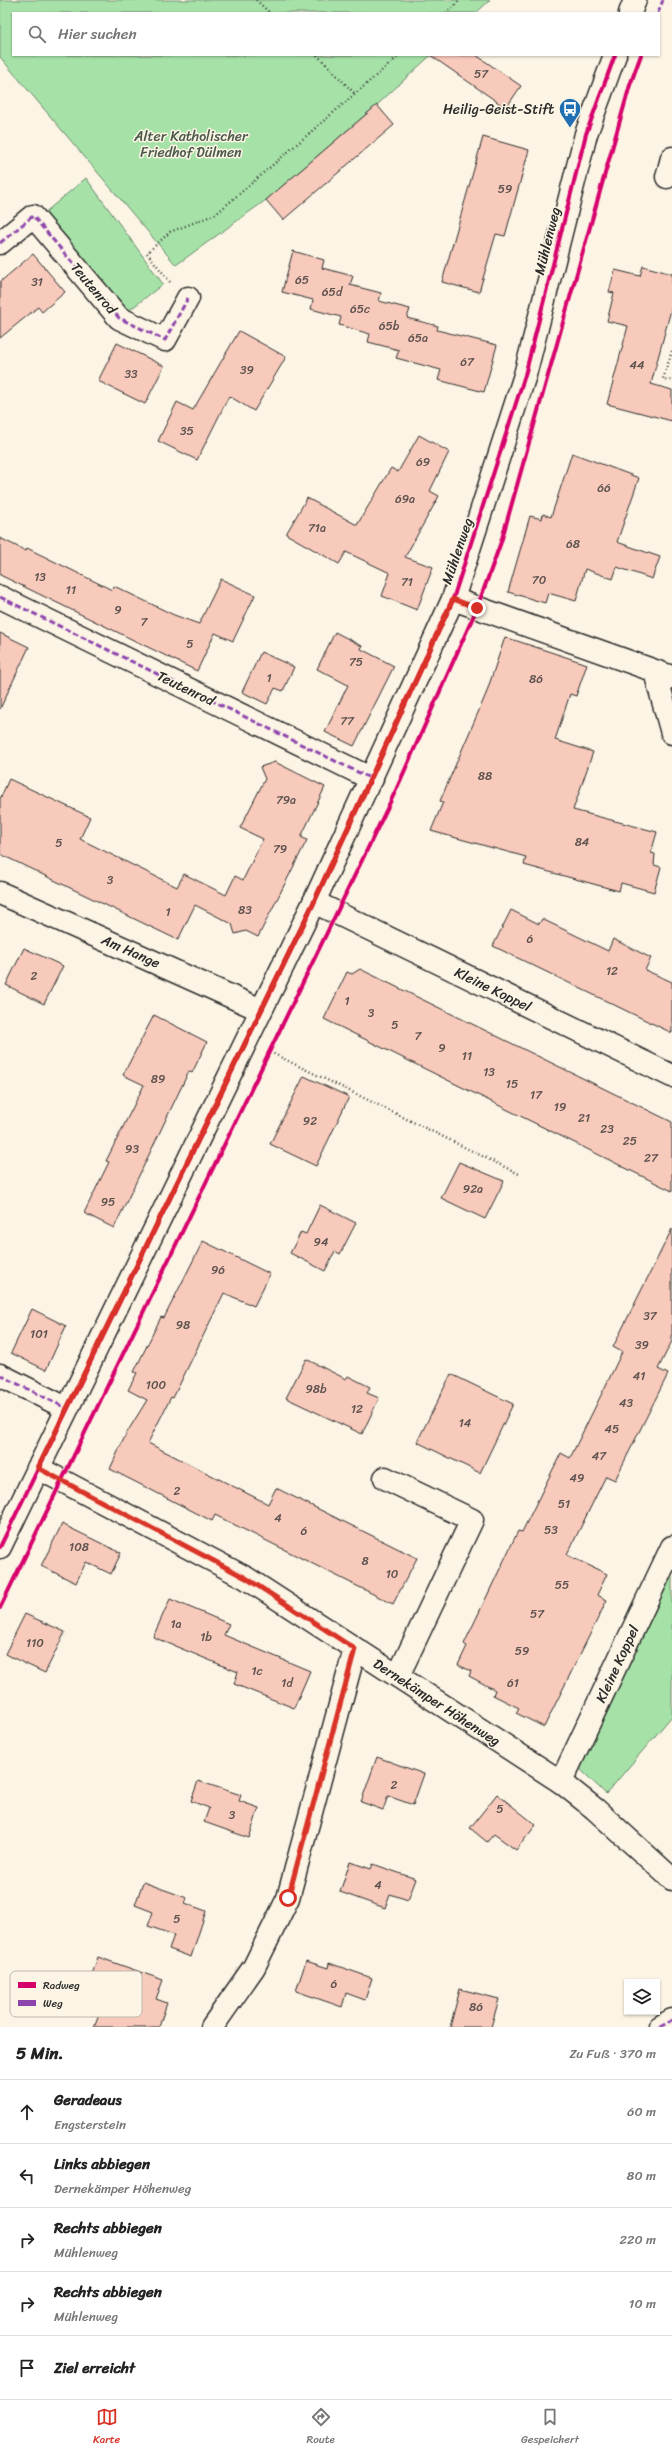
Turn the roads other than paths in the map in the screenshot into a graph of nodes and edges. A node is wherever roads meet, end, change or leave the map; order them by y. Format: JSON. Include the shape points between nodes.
{"nodes":[{"id":1,"x":635,"y":0,"type":"edge"},
{"id":2,"x":630,"y":12,"type":"edge"},
{"id":3,"x":615,"y":56,"type":"edge"},
{"id":4,"x":0,"y":243,"type":"edge"},
{"id":5,"x":188,"y":298,"type":"road end"},
{"id":6,"x":0,"y":597,"type":"edge"},
{"id":7,"x":453,"y":599,"type":"junction"},
{"id":8,"x":663,"y":674,"type":"edge"},
{"id":9,"x":672,"y":734,"type":"edge"},
{"id":10,"x":372,"y":779,"type":"junction"},
{"id":11,"x":0,"y":893,"type":"edge"},
{"id":12,"x":314,"y":902,"type":"junction"},
{"id":13,"x":262,"y":1010,"type":"junction"},
{"id":14,"x":672,"y":1076,"type":"edge"},
{"id":15,"x":0,"y":1375,"type":"edge"},
{"id":16,"x":66,"y":1408,"type":"junction"},
{"id":17,"x":38,"y":1468,"type":"junction"},
{"id":18,"x":385,"y":1478,"type":"dead end"},
{"id":19,"x":0,"y":1546,"type":"edge"},
{"id":20,"x":672,"y":1547,"type":"edge"},
{"id":21,"x":355,"y":1649,"type":"junction"},
{"id":22,"x":398,"y":1676,"type":"junction"},
{"id":23,"x":561,"y":1782,"type":"junction"},
{"id":24,"x":672,"y":1879,"type":"edge"},
{"id":25,"x":672,"y":2020,"type":"edge"},
{"id":26,"x":212,"y":2027,"type":"edge"},
{"id":27,"x":660,"y":2027,"type":"edge"}],
"edges":[{"from":1,"to":2,"type":"street"},
{"from":3,"to":7,"type":"street","name":"Mühlenweg","via":[[586,134],[525,375]]},
{"from":4,"to":5,"type":"street","name":"Teutenrod","via":[[33,216],[119,318],[165,340]]},
{"from":6,"to":10,"type":"street","name":"Teutenrod"},
{"from":7,"to":8,"type":"street","name":"Mühlenweg"},
{"from":7,"to":10,"type":"street","name":"Mühlenweg"},
{"from":8,"to":9,"type":"street"},
{"from":10,"to":12,"type":"street","name":"Mühlenweg"},
{"from":11,"to":13,"type":"street","name":"Am Hange"},
{"from":12,"to":13,"type":"street","name":"Mühlenweg"},
{"from":12,"to":14,"type":"street","name":"Kleine Koppel"},
{"from":13,"to":16,"type":"street","name":"Mühlenweg"},
{"from":15,"to":16,"type":"street"},
{"from":16,"to":17,"type":"street","name":"Mühlenweg"},
{"from":17,"to":19,"type":"street","name":"Mühlenweg"},
{"from":17,"to":21,"type":"street","name":"Dernekämper Höhenweg","via":[[246,1578]]},
{"from":18,"to":22,"type":"street","via":[[472,1520]]},
{"from":20,"to":23,"type":"street","name":"Kleine Koppel"},
{"from":21,"to":22,"type":"street","name":"Dernekämper Höhenweg"},
{"from":21,"to":26,"type":"street","via":[[288,1898],[254,1967]]},
{"from":22,"to":23,"type":"street","name":"Dernekämper Höhenweg"},
{"from":23,"to":24,"type":"street","name":"Dernekämper Höhenweg","via":[[595,1809]]},
{"from":25,"to":27,"type":"street"}]}
